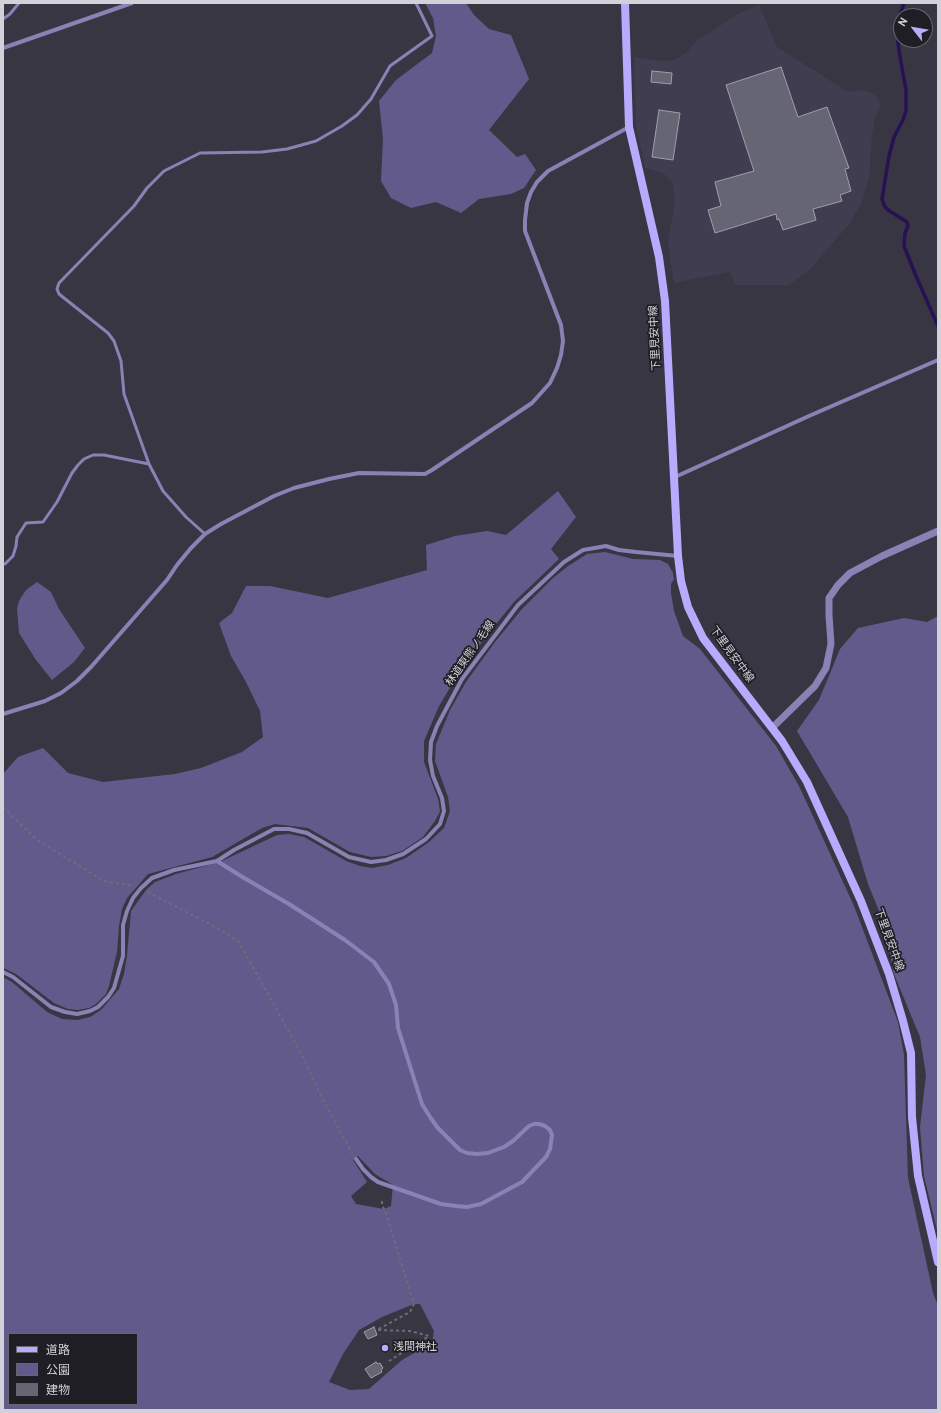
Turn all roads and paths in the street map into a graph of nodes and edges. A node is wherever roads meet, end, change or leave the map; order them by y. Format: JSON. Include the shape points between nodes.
{"nodes":[{"id":1,"x":19,"y":3,"type":"edge"},
{"id":2,"x":132,"y":3,"type":"edge"},
{"id":3,"x":416,"y":3,"type":"edge"},
{"id":4,"x":626,"y":3,"type":"edge"},
{"id":5,"x":3,"y":19,"type":"edge"},
{"id":6,"x":3,"y":48,"type":"edge"},
{"id":7,"x":629,"y":127,"type":"junction"},
{"id":8,"x":938,"y":360,"type":"edge"},
{"id":9,"x":149,"y":464,"type":"junction"},
{"id":10,"x":674,"y":478,"type":"junction"},
{"id":11,"x":938,"y":531,"type":"edge"},
{"id":12,"x":205,"y":534,"type":"junction"},
{"id":13,"x":678,"y":556,"type":"junction"},
{"id":14,"x":3,"y":564,"type":"edge"},
{"id":15,"x":3,"y":714,"type":"edge"},
{"id":16,"x":772,"y":728,"type":"junction"},
{"id":17,"x":3,"y":807,"type":"edge"},
{"id":18,"x":217,"y":860,"type":"junction"},
{"id":19,"x":141,"y":888,"type":"junction"},
{"id":20,"x":3,"y":972,"type":"edge"},
{"id":21,"x":356,"y":1159,"type":"joint"},
{"id":22,"x":382,"y":1201,"type":"dead end"},
{"id":23,"x":938,"y":1262,"type":"edge"},
{"id":24,"x":389,"y":1361,"type":"dead end"}],
"edges":[{"from":1,"to":5,"type":"lane"},
{"from":2,"to":6,"type":"street"},
{"from":3,"to":9,"type":"lane","via":[[432,36],[390,66],[371,99],[357,115],[316,141],[287,149],[262,152],[200,153],[164,171],[134,206],[59,283],[59,294],[108,333],[114,341],[121,361],[124,394]]},
{"from":4,"to":7,"type":"main road","name":"下里見安中線"},
{"from":7,"to":10,"type":"main road","name":"下里見安中線","via":[[659,257],[666,301]]},
{"from":7,"to":12,"type":"street","via":[[548,171],[530,192],[525,231],[561,325],[563,341],[557,368],[550,383],[532,403],[425,474],[358,472],[294,488],[227,520]]},
{"from":8,"to":10,"type":"street"},
{"from":9,"to":12,"type":"lane","via":[[163,492]]},
{"from":9,"to":14,"type":"lane","via":[[104,455],[93,455],[84,459],[72,473],[43,522],[26,523],[17,537],[13,556]]},
{"from":10,"to":13,"type":"main road","name":"下里見安中線"},
{"from":11,"to":16,"type":"street","via":[[850,573],[838,585],[829,598],[831,644],[826,668],[815,686]]},
{"from":12,"to":15,"type":"street","via":[[77,681],[45,701]]},
{"from":13,"to":16,"type":"main road","name":"下里見安中線","via":[[688,607],[703,638]]},
{"from":13,"to":18,"type":"street","name":"林道東熊ノ毛線","via":[[620,550],[606,546],[583,550],[564,562],[518,605],[462,679],[431,742],[430,760],[433,776],[444,811],[440,824],[426,839],[402,854],[371,862],[349,857],[307,833],[274,829]]},
{"from":16,"to":23,"type":"main road","name":"下里見安中線","via":[[807,782],[861,901],[891,981],[910,1054],[912,1117],[918,1176]]},
{"from":17,"to":19,"type":"path","via":[[37,840],[104,881]]},
{"from":18,"to":19,"type":"street","name":"林道東熊ノ毛線","via":[[152,878]]},
{"from":18,"to":21,"type":"street","via":[[345,940],[374,962],[389,984],[396,1005],[398,1028],[422,1104],[434,1122],[460,1150],[467,1153],[488,1153],[513,1141],[534,1124],[545,1126],[552,1135],[546,1157],[522,1182],[481,1204],[467,1207],[441,1204],[378,1182]]},
{"from":19,"to":20,"type":"street","name":"林道東熊ノ毛線","via":[[133,898],[125,918],[123,956],[114,988],[98,1007],[77,1014],[51,1007]]},
{"from":19,"to":21,"type":"path","via":[[239,942]]},
{"from":22,"to":24,"type":"path","via":[[414,1304],[410,1312],[377,1330],[410,1331],[429,1336]]}]}
